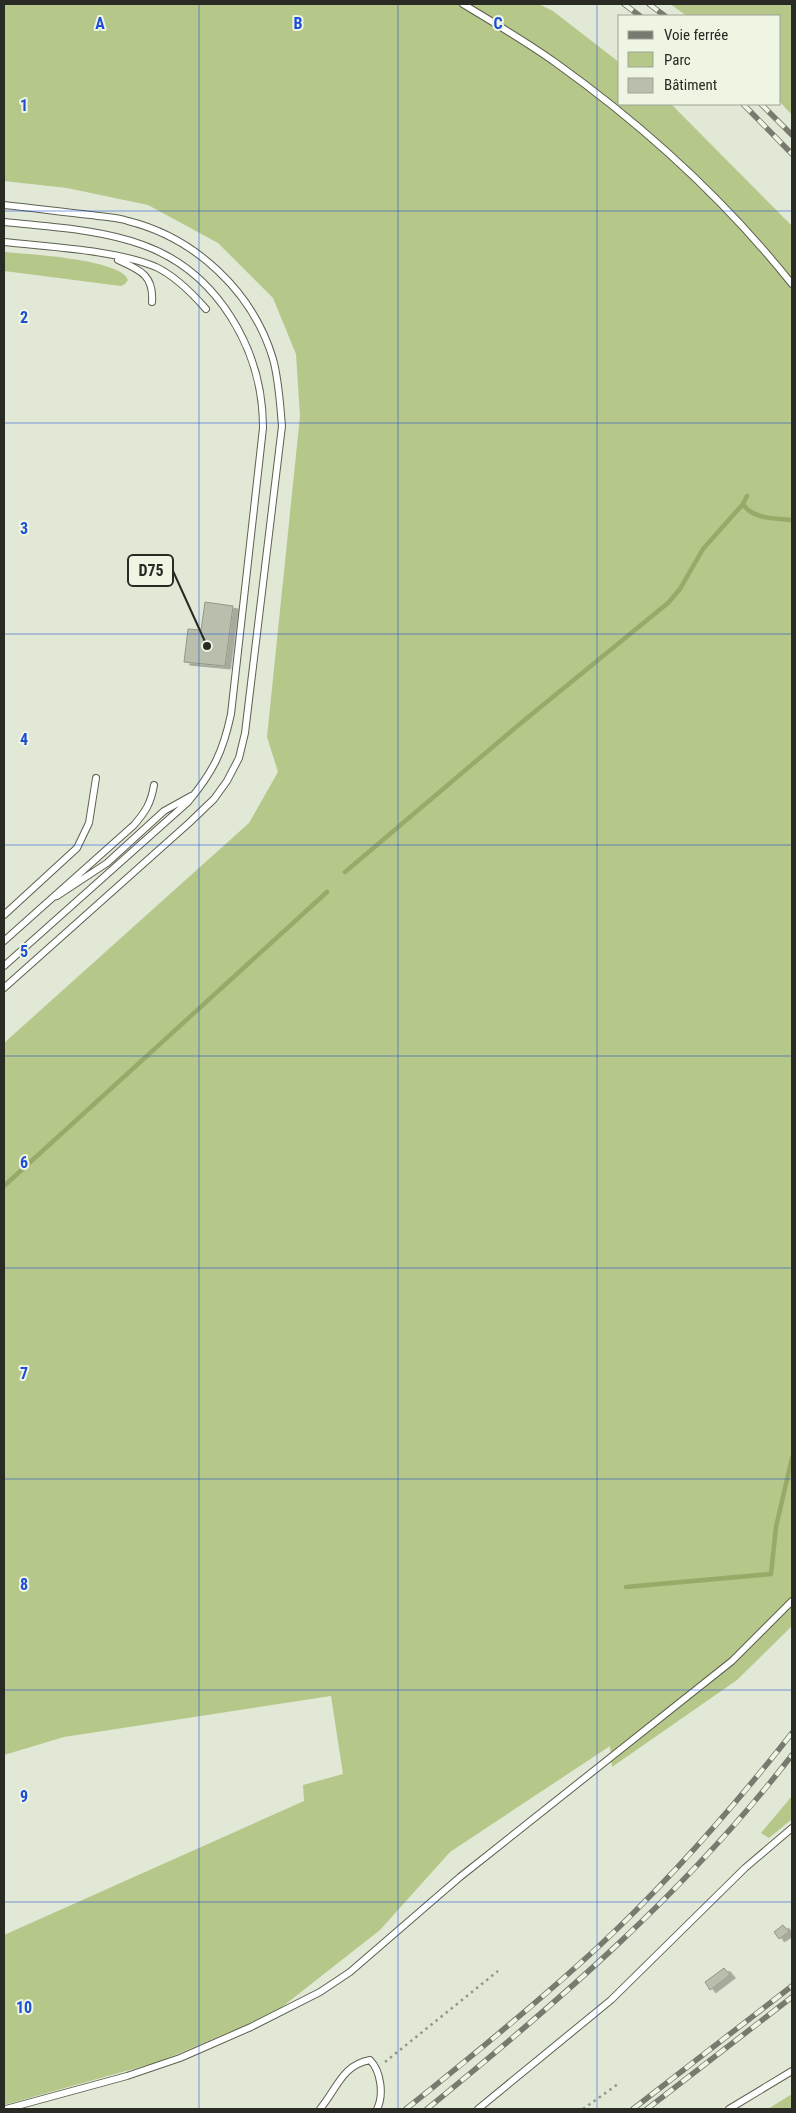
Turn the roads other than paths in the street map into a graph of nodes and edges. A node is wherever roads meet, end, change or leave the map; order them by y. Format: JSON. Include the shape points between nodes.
{"nodes":[{"id":1,"x":463,"y":4,"type":"edge"},
{"id":2,"x":4,"y":205,"type":"edge"},
{"id":3,"x":4,"y":222,"type":"edge"},
{"id":4,"x":4,"y":242,"type":"edge"},
{"id":5,"x":108,"y":256,"type":"junction"},
{"id":6,"x":792,"y":284,"type":"edge"},
{"id":7,"x":152,"y":302,"type":"dead end"},
{"id":8,"x":206,"y":309,"type":"dead end"},
{"id":9,"x":96,"y":778,"type":"dead end"},
{"id":10,"x":154,"y":785,"type":"dead end"},
{"id":11,"x":195,"y":794,"type":"junction"},
{"id":12,"x":46,"y":903,"type":"junction"},
{"id":13,"x":4,"y":914,"type":"edge"},
{"id":14,"x":4,"y":941,"type":"edge"},
{"id":15,"x":4,"y":966,"type":"edge"},
{"id":16,"x":4,"y":988,"type":"edge"},
{"id":17,"x":792,"y":1601,"type":"edge"},
{"id":18,"x":792,"y":1828,"type":"edge"},
{"id":19,"x":792,"y":2071,"type":"edge"},
{"id":20,"x":6,"y":2109,"type":"edge"},
{"id":21,"x":320,"y":2109,"type":"edge"},
{"id":22,"x":377,"y":2109,"type":"edge"},
{"id":23,"x":478,"y":2109,"type":"edge"},
{"id":24,"x":730,"y":2109,"type":"edge"}],
"edges":[{"from":1,"to":6,"type":"lane","via":[[556,63],[647,135],[707,189]]},
{"from":2,"to":16,"type":"lane","via":[[128,220],[164,234],[200,254],[242,296],[260,326],[273,359],[280,392],[282,426],[249,706],[238,758],[227,781],[189,823]]},
{"from":3,"to":11,"type":"lane","via":[[120,238],[168,257],[204,283],[218,299],[244,338],[254,363],[261,394],[263,428],[231,714],[218,760]]},
{"from":4,"to":5,"type":"lane"},
{"from":5,"to":7,"type":"lane","via":[[139,270],[148,278],[153,288]]},
{"from":5,"to":8,"type":"lane","via":[[156,267],[183,286]]},
{"from":9,"to":13,"type":"lane","via":[[89,823],[77,848]]},
{"from":10,"to":12,"type":"lane","via":[[148,809]]},
{"from":11,"to":12,"type":"lane","via":[[164,812],[77,885]]},
{"from":11,"to":15,"type":"lane"},
{"from":12,"to":14,"type":"lane"},
{"from":17,"to":20,"type":"lane","via":[[732,1661],[460,1877],[350,1972],[320,1992],[180,2058]]},
{"from":18,"to":23,"type":"lane","via":[[745,1868],[611,2000]]},
{"from":19,"to":24,"type":"lane"},
{"from":21,"to":22,"type":"lane","via":[[356,2062],[370,2060],[377,2067],[382,2100]]}]}
